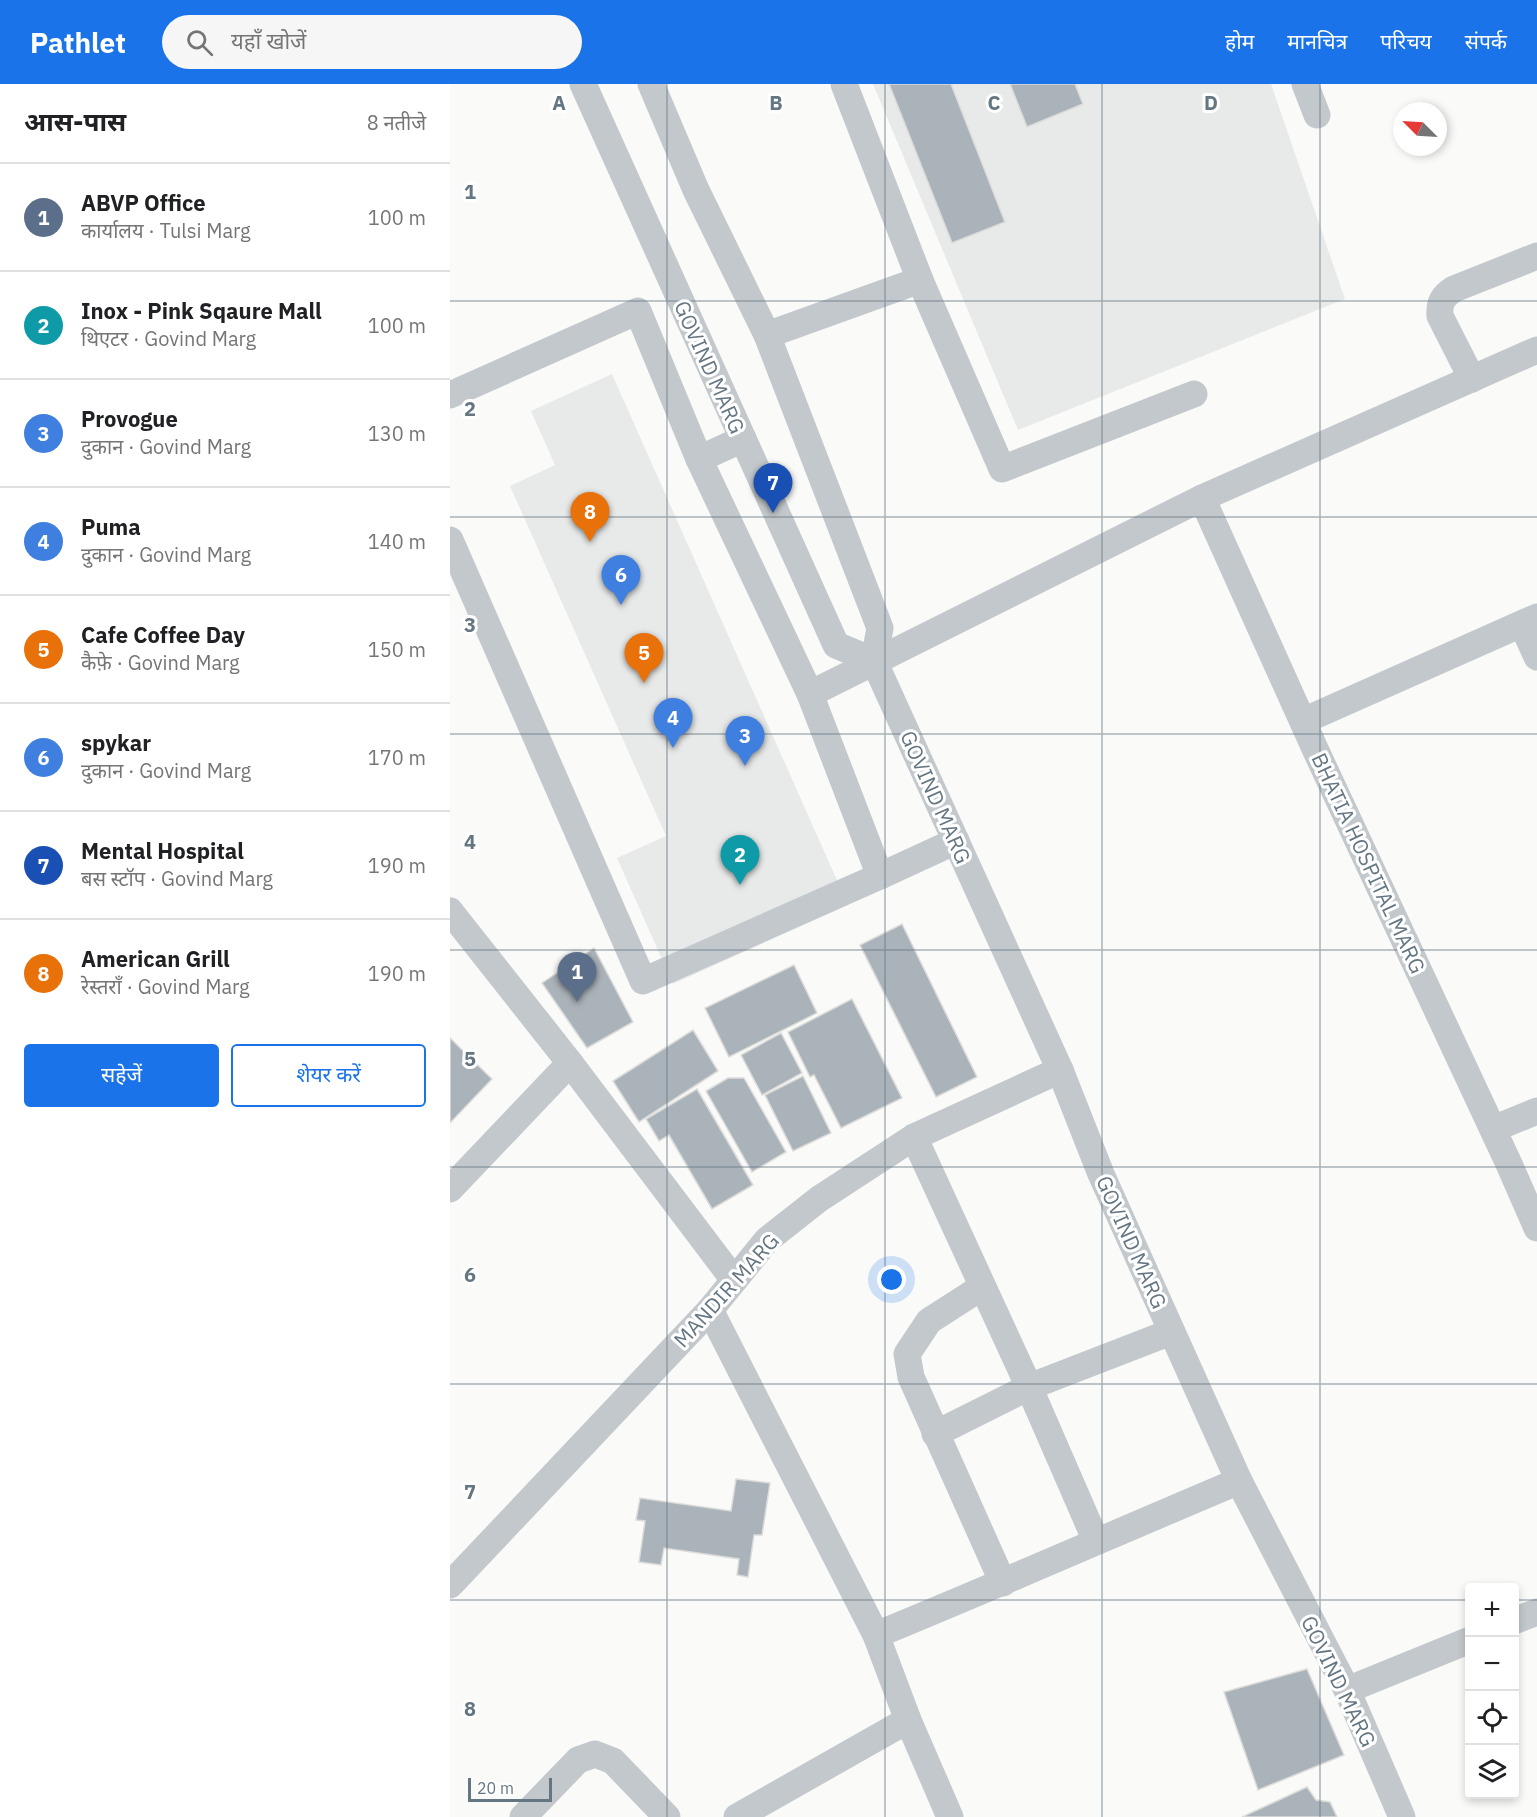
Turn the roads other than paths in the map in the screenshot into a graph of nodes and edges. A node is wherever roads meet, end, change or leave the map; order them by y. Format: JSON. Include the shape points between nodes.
{"nodes":[{"id":1,"x":583,"y":84,"type":"edge"},
{"id":2,"x":651,"y":84,"type":"edge"},
{"id":3,"x":844,"y":84,"type":"edge"},
{"id":4,"x":1305,"y":84,"type":"edge"},
{"id":5,"x":1317,"y":115,"type":"dead end"},
{"id":6,"x":1537,"y":256,"type":"edge"},
{"id":7,"x":920,"y":280,"type":"junction"},
{"id":8,"x":677,"y":294,"type":"junction"},
{"id":9,"x":638,"y":311,"type":"junction"},
{"id":10,"x":767,"y":335,"type":"junction"},
{"id":11,"x":1537,"y":350,"type":"edge"},
{"id":12,"x":1472,"y":379,"type":"junction"},
{"id":13,"x":1194,"y":394,"type":"dead end"},
{"id":14,"x":450,"y":395,"type":"edge"},
{"id":15,"x":743,"y":439,"type":"junction"},
{"id":16,"x":699,"y":459,"type":"junction"},
{"id":17,"x":1202,"y":498,"type":"junction"},
{"id":18,"x":450,"y":540,"type":"edge"},
{"id":19,"x":1530,"y":621,"type":"edge"},
{"id":20,"x":1537,"y":657,"type":"edge"},
{"id":21,"x":874,"y":661,"type":"junction"},
{"id":22,"x":810,"y":694,"type":"junction"},
{"id":23,"x":1303,"y":721,"type":"junction"},
{"id":24,"x":956,"y":841,"type":"junction"},
{"id":25,"x":880,"y":876,"type":"junction"},
{"id":26,"x":450,"y":911,"type":"edge"},
{"id":27,"x":570,"y":1064,"type":"junction"},
{"id":28,"x":1060,"y":1070,"type":"junction"},
{"id":29,"x":1537,"y":1111,"type":"edge"},
{"id":30,"x":1493,"y":1129,"type":"junction"},
{"id":31,"x":914,"y":1137,"type":"junction"},
{"id":32,"x":450,"y":1189,"type":"edge"},
{"id":33,"x":1537,"y":1228,"type":"edge"},
{"id":34,"x":734,"y":1280,"type":"junction"},
{"id":35,"x":981,"y":1287,"type":"junction"},
{"id":36,"x":710,"y":1310,"type":"junction"},
{"id":37,"x":1171,"y":1332,"type":"junction"},
{"id":38,"x":1029,"y":1387,"type":"junction"},
{"id":39,"x":935,"y":1434,"type":"junction"},
{"id":40,"x":1239,"y":1481,"type":"junction"},
{"id":41,"x":1096,"y":1541,"type":"junction"},
{"id":42,"x":1003,"y":1583,"type":"junction"},
{"id":43,"x":450,"y":1585,"type":"edge"},
{"id":44,"x":1537,"y":1612,"type":"edge"},
{"id":45,"x":1519,"y":1619,"type":"edge"},
{"id":46,"x":876,"y":1635,"type":"junction"},
{"id":47,"x":1465,"y":1642,"type":"edge"},
{"id":48,"x":1347,"y":1690,"type":"junction"},
{"id":49,"x":908,"y":1720,"type":"junction"},
{"id":50,"x":523,"y":1817,"type":"edge"},
{"id":51,"x":667,"y":1817,"type":"edge"},
{"id":52,"x":737,"y":1817,"type":"edge"},
{"id":53,"x":950,"y":1817,"type":"edge"},
{"id":54,"x":1402,"y":1817,"type":"edge"}],
"edges":[{"from":1,"to":8,"type":"street","name":"GOVIND MARG"},
{"from":2,"to":10,"type":"street","via":[[696,190]]},
{"from":3,"to":7,"type":"street"},
{"from":4,"to":5,"type":"street"},
{"from":6,"to":12,"type":"street","via":[[1455,289],[1439,304],[1440,315]]},
{"from":7,"to":10,"type":"street"},
{"from":7,"to":13,"type":"street","via":[[1002,469]]},
{"from":8,"to":9,"type":"street"},
{"from":8,"to":15,"type":"street","name":"GOVIND MARG"},
{"from":9,"to":14,"type":"street"},
{"from":9,"to":16,"type":"street"},
{"from":10,"to":21,"type":"street","via":[[880,628]]},
{"from":11,"to":12,"type":"street"},
{"from":12,"to":17,"type":"street"},
{"from":15,"to":16,"type":"street"},
{"from":15,"to":21,"type":"street","name":"GOVIND MARG","via":[[836,645]]},
{"from":16,"to":22,"type":"street"},
{"from":17,"to":21,"type":"street"},
{"from":17,"to":23,"type":"street","name":"BHATIA HOSPITAL MARG"},
{"from":18,"to":25,"type":"street","via":[[643,981]]},
{"from":19,"to":20,"type":"street"},
{"from":19,"to":23,"type":"street"},
{"from":21,"to":22,"type":"street"},
{"from":21,"to":24,"type":"street","name":"GOVIND MARG"},
{"from":22,"to":25,"type":"street"},
{"from":23,"to":30,"type":"street","name":"BHATIA HOSPITAL MARG"},
{"from":24,"to":25,"type":"street"},
{"from":24,"to":28,"type":"street","name":"GOVIND MARG"},
{"from":26,"to":27,"type":"street"},
{"from":27,"to":32,"type":"street"},
{"from":27,"to":34,"type":"street"},
{"from":28,"to":31,"type":"street","name":"MANDIR MARG"},
{"from":28,"to":37,"type":"street","name":"GOVIND MARG"},
{"from":29,"to":30,"type":"street"},
{"from":30,"to":33,"type":"street","name":"BHATIA HOSPITAL MARG"},
{"from":31,"to":34,"type":"street","name":"MANDIR MARG","via":[[819,1199],[767,1240]]},
{"from":31,"to":35,"type":"street"},
{"from":34,"to":36,"type":"street","name":"MANDIR MARG"},
{"from":35,"to":38,"type":"street"},
{"from":35,"to":39,"type":"street","via":[[929,1321],[907,1354],[911,1377]]},
{"from":36,"to":43,"type":"street","name":"MANDIR MARG"},
{"from":36,"to":46,"type":"street"},
{"from":37,"to":38,"type":"street"},
{"from":37,"to":40,"type":"street","name":"GOVIND MARG"},
{"from":38,"to":39,"type":"street"},
{"from":38,"to":41,"type":"street"},
{"from":39,"to":42,"type":"street"},
{"from":40,"to":41,"type":"street"},
{"from":40,"to":48,"type":"street","name":"GOVIND MARG"},
{"from":41,"to":42,"type":"street"},
{"from":42,"to":46,"type":"street"},
{"from":44,"to":45,"type":"street"},
{"from":46,"to":49,"type":"street"},
{"from":47,"to":48,"type":"street"},
{"from":48,"to":54,"type":"street","name":"GOVIND MARG"},
{"from":49,"to":52,"type":"street"},
{"from":49,"to":53,"type":"street"},
{"from":50,"to":51,"type":"street","via":[[578,1760],[595,1754],[613,1761]]}]}
